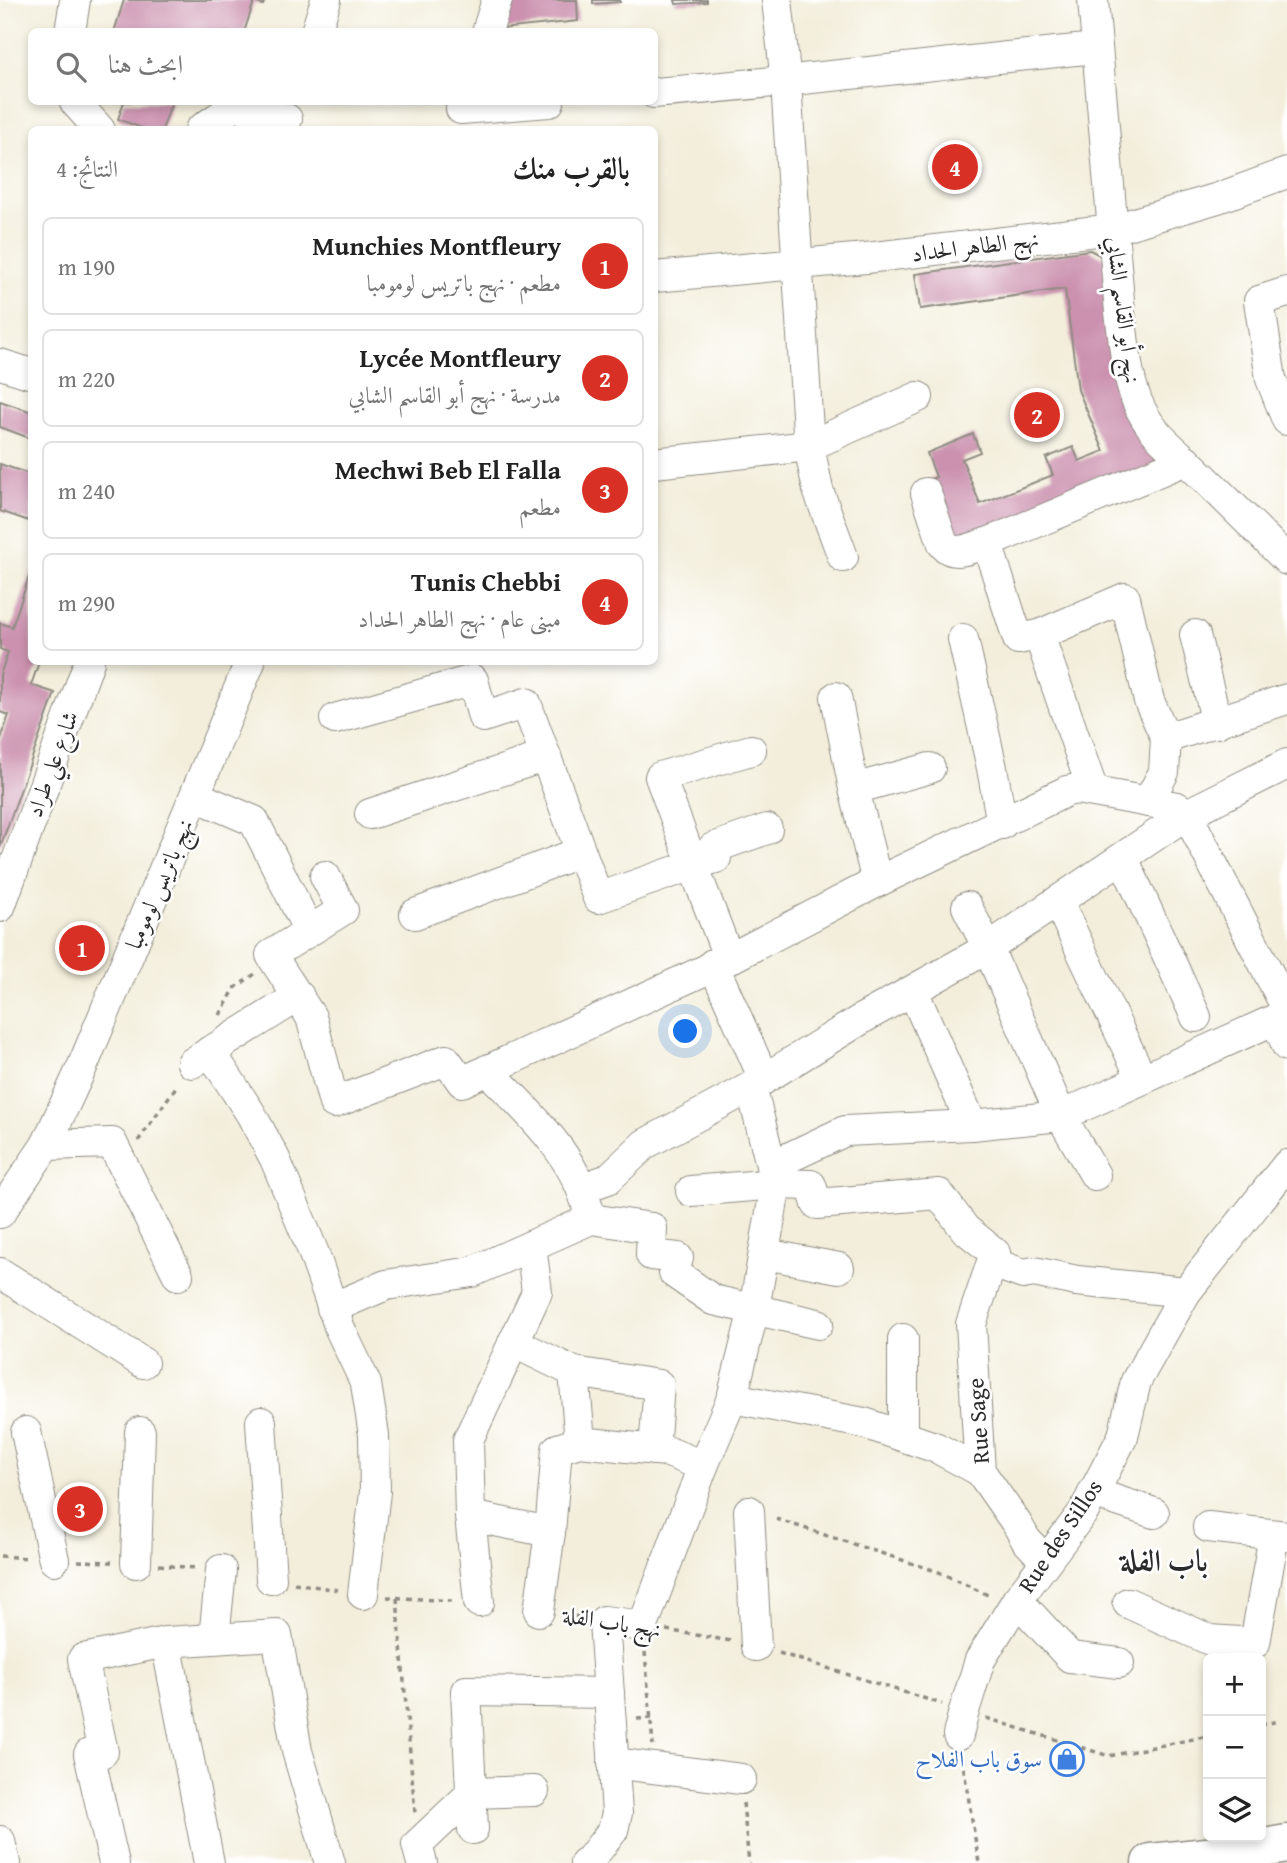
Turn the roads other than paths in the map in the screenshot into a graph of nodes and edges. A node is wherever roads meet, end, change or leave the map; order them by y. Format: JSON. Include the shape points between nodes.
{"nodes":[{"id":1,"x":75,"y":0,"type":"edge"},
{"id":2,"x":326,"y":0,"type":"edge"},
{"id":3,"x":497,"y":0,"type":"edge"},
{"id":4,"x":777,"y":0,"type":"edge"},
{"id":5,"x":1093,"y":0,"type":"edge"},
{"id":6,"x":71,"y":28,"type":"edge"},
{"id":7,"x":317,"y":28,"type":"edge"},
{"id":8,"x":487,"y":28,"type":"edge"},
{"id":9,"x":1097,"y":48,"type":"junction"},
{"id":10,"x":786,"y":82,"type":"junction"},
{"id":11,"x":658,"y":93,"type":"edge"},
{"id":12,"x":78,"y":105,"type":"edge"},
{"id":13,"x":524,"y":105,"type":"edge"},
{"id":14,"x":459,"y":113,"type":"edge"},
{"id":15,"x":288,"y":117,"type":"edge"},
{"id":16,"x":96,"y":126,"type":"edge"},
{"id":17,"x":206,"y":126,"type":"edge"},
{"id":18,"x":1287,"y":173,"type":"edge"},
{"id":19,"x":1114,"y":229,"type":"junction"},
{"id":20,"x":797,"y":264,"type":"junction"},
{"id":21,"x":658,"y":277,"type":"edge"},
{"id":22,"x":1273,"y":297,"type":"edge"},
{"id":23,"x":0,"y":364,"type":"edge"},
{"id":24,"x":28,"y":373,"type":"edge"},
{"id":25,"x":918,"y":397,"type":"dead end"},
{"id":26,"x":1287,"y":420,"type":"edge"},
{"id":27,"x":809,"y":446,"type":"junction"},
{"id":28,"x":1186,"y":460,"type":"junction"},
{"id":29,"x":658,"y":463,"type":"edge"},
{"id":30,"x":926,"y":493,"type":"dead end"},
{"id":31,"x":987,"y":543,"type":"junction"},
{"id":32,"x":843,"y":556,"type":"dead end"},
{"id":33,"x":1287,"y":560,"type":"edge"},
{"id":34,"x":1039,"y":635,"type":"junction"},
{"id":35,"x":1195,"y":635,"type":"dead end"},
{"id":36,"x":963,"y":639,"type":"dead end"},
{"id":37,"x":88,"y":665,"type":"edge"},
{"id":38,"x":249,"y":665,"type":"edge"},
{"id":39,"x":836,"y":697,"type":"dead end"},
{"id":40,"x":1287,"y":699,"type":"edge"},
{"id":41,"x":335,"y":719,"type":"dead end"},
{"id":42,"x":1217,"y":723,"type":"junction"},
{"id":43,"x":1166,"y":738,"type":"junction"},
{"id":44,"x":751,"y":750,"type":"dead end"},
{"id":45,"x":546,"y":756,"type":"junction"},
{"id":46,"x":1287,"y":764,"type":"edge"},
{"id":47,"x":930,"y":768,"type":"dead end"},
{"id":48,"x":854,"y":789,"type":"junction"},
{"id":49,"x":1093,"y":791,"type":"junction"},
{"id":50,"x":196,"y":796,"type":"junction"},
{"id":51,"x":1148,"y":802,"type":"junction"},
{"id":52,"x":370,"y":814,"type":"dead end"},
{"id":53,"x":1187,"y":814,"type":"junction"},
{"id":54,"x":1002,"y":824,"type":"junction"},
{"id":55,"x":767,"y":829,"type":"dead end"},
{"id":56,"x":581,"y":852,"type":"junction"},
{"id":57,"x":1123,"y":858,"type":"junction"},
{"id":58,"x":693,"y":865,"type":"junction"},
{"id":59,"x":325,"y":876,"type":"dead end"},
{"id":60,"x":877,"y":882,"type":"junction"},
{"id":61,"x":1058,"y":902,"type":"junction"},
{"id":62,"x":0,"y":906,"type":"edge"},
{"id":63,"x":967,"y":907,"type":"dead end"},
{"id":64,"x":415,"y":914,"type":"dead end"},
{"id":65,"x":309,"y":931,"type":"junction"},
{"id":66,"x":988,"y":948,"type":"junction"},
{"id":67,"x":721,"y":962,"type":"junction"},
{"id":68,"x":913,"y":991,"type":"junction"},
{"id":69,"x":299,"y":996,"type":"junction"},
{"id":70,"x":1283,"y":1014,"type":"edge"},
{"id":71,"x":1196,"y":1017,"type":"dead end"},
{"id":72,"x":1287,"y":1046,"type":"edge"},
{"id":73,"x":475,"y":1076,"type":"junction"},
{"id":74,"x":1142,"y":1079,"type":"junction"},
{"id":75,"x":757,"y":1083,"type":"junction"},
{"id":76,"x":1061,"y":1116,"type":"junction"},
{"id":77,"x":972,"y":1125,"type":"junction"},
{"id":78,"x":46,"y":1145,"type":"junction"},
{"id":79,"x":1287,"y":1165,"type":"edge"},
{"id":80,"x":774,"y":1175,"type":"junction"},
{"id":81,"x":1095,"y":1175,"type":"dead end"},
{"id":82,"x":583,"y":1188,"type":"junction"},
{"id":83,"x":691,"y":1191,"type":"dead end"},
{"id":84,"x":0,"y":1213,"type":"edge"},
{"id":85,"x":591,"y":1219,"type":"junction"},
{"id":86,"x":531,"y":1246,"type":"junction"},
{"id":87,"x":765,"y":1254,"type":"junction"},
{"id":88,"x":993,"y":1263,"type":"junction"},
{"id":89,"x":839,"y":1268,"type":"dead end"},
{"id":90,"x":0,"y":1273,"type":"edge"},
{"id":91,"x":178,"y":1275,"type":"dead end"},
{"id":92,"x":1186,"y":1292,"type":"junction"},
{"id":93,"x":332,"y":1308,"type":"junction"},
{"id":94,"x":754,"y":1309,"type":"junction"},
{"id":95,"x":818,"y":1324,"type":"dead end"},
{"id":96,"x":903,"y":1339,"type":"dead end"},
{"id":97,"x":513,"y":1342,"type":"junction"},
{"id":98,"x":143,"y":1363,"type":"dead end"},
{"id":99,"x":574,"y":1372,"type":"junction"},
{"id":100,"x":732,"y":1398,"type":"junction"},
{"id":101,"x":261,"y":1422,"type":"dead end"},
{"id":102,"x":26,"y":1432,"type":"dead end"},
{"id":103,"x":140,"y":1432,"type":"dead end"},
{"id":104,"x":903,"y":1436,"type":"junction"},
{"id":105,"x":580,"y":1442,"type":"junction"},
{"id":106,"x":654,"y":1450,"type":"junction"},
{"id":107,"x":703,"y":1466,"type":"junction"},
{"id":108,"x":980,"y":1471,"type":"junction"},
{"id":109,"x":1093,"y":1493,"type":"junction"},
{"id":110,"x":749,"y":1511,"type":"road end"},
{"id":111,"x":1154,"y":1513,"type":"dead end"},
{"id":112,"x":470,"y":1516,"type":"junction"},
{"id":113,"x":1208,"y":1527,"type":"dead end"},
{"id":114,"x":550,"y":1532,"type":"junction"},
{"id":115,"x":1281,"y":1535,"type":"edge"},
{"id":116,"x":54,"y":1560,"type":"road end"},
{"id":117,"x":1045,"y":1561,"type":"junction"},
{"id":118,"x":136,"y":1563,"type":"road end"},
{"id":119,"x":221,"y":1570,"type":"road end"},
{"id":120,"x":271,"y":1579,"type":"road end"},
{"id":121,"x":363,"y":1594,"type":"road end"},
{"id":122,"x":479,"y":1602,"type":"road end"},
{"id":123,"x":1128,"y":1603,"type":"dead end"},
{"id":124,"x":1015,"y":1604,"type":"junction"},
{"id":125,"x":539,"y":1611,"type":"road end"},
{"id":126,"x":214,"y":1638,"type":"junction"},
{"id":127,"x":166,"y":1642,"type":"junction"},
{"id":128,"x":756,"y":1646,"type":"road end"},
{"id":129,"x":1119,"y":1663,"type":"dead end"},
{"id":130,"x":609,"y":1693,"type":"junction"},
{"id":131,"x":961,"y":1723,"type":"road end"},
{"id":132,"x":613,"y":1763,"type":"junction"},
{"id":133,"x":741,"y":1779,"type":"road end"},
{"id":134,"x":534,"y":1791,"type":"dead end"},
{"id":135,"x":472,"y":1793,"type":"junction"},
{"id":136,"x":474,"y":1829,"type":"dead end"},
{"id":137,"x":0,"y":1841,"type":"edge"},
{"id":138,"x":1287,"y":1844,"type":"edge"},
{"id":139,"x":420,"y":1854,"type":"edge"},
{"id":140,"x":589,"y":1862,"type":"edge"},
{"id":141,"x":5,"y":1863,"type":"edge"},
{"id":142,"x":114,"y":1863,"type":"edge"},
{"id":143,"x":209,"y":1863,"type":"edge"},
{"id":144,"x":330,"y":1863,"type":"edge"},
{"id":145,"x":1151,"y":1863,"type":"edge"}],
"edges":[{"from":1,"to":6,"type":"street"},
{"from":2,"to":7,"type":"street"},
{"from":3,"to":8,"type":"street"},
{"from":4,"to":10,"type":"street"},
{"from":5,"to":9,"type":"street","name":"نهج أبو القاسم الشابي"},
{"from":9,"to":10,"type":"street"},
{"from":9,"to":19,"type":"street","name":"نهج أبو القاسم الشابي"},
{"from":10,"to":11,"type":"street"},
{"from":10,"to":20,"type":"street"},
{"from":12,"to":16,"type":"street"},
{"from":13,"to":14,"type":"street"},
{"from":15,"to":17,"type":"street","via":[[235,106]]},
{"from":18,"to":19,"type":"street","name":"نهج الطاهر الحداد"},
{"from":19,"to":20,"type":"street","name":"نهج الطاهر الحداد"},
{"from":19,"to":28,"type":"street","name":"نهج أبو القاسم الشابي","via":[[1125,351],[1138,402],[1154,431]]},
{"from":20,"to":21,"type":"street","name":"نهج الطاهر الحداد"},
{"from":20,"to":27,"type":"street"},
{"from":22,"to":26,"type":"street","via":[[1271,379]]},
{"from":23,"to":24,"type":"street"},
{"from":25,"to":27,"type":"street"},
{"from":27,"to":29,"type":"street"},
{"from":27,"to":32,"type":"street","via":[[818,490]]},
{"from":28,"to":31,"type":"street"},
{"from":28,"to":33,"type":"street","name":"نهج أبو القاسم الشابي"},
{"from":30,"to":31,"type":"street","via":[[948,550],[958,552]]},
{"from":31,"to":34,"type":"street","via":[[1018,639]]},
{"from":34,"to":43,"type":"street","via":[[1125,598],[1149,701]]},
{"from":34,"to":49,"type":"street"},
{"from":35,"to":42,"type":"street"},
{"from":36,"to":54,"type":"street"},
{"from":37,"to":62,"type":"street","name":"شارع علي طراد"},
{"from":38,"to":50,"type":"street","name":"نهج باتريس لومومبا"},
{"from":39,"to":48,"type":"street"},
{"from":40,"to":42,"type":"street"},
{"from":41,"to":45,"type":"street","via":[[473,680],[483,717],[526,703]]},
{"from":42,"to":43,"type":"street"},
{"from":43,"to":51,"type":"street","via":[[1164,772]]},
{"from":44,"to":58,"type":"street","via":[[660,777]]},
{"from":45,"to":52,"type":"street"},
{"from":45,"to":56,"type":"street"},
{"from":46,"to":53,"type":"street"},
{"from":47,"to":48,"type":"street"},
{"from":48,"to":60,"type":"street"},
{"from":49,"to":51,"type":"street"},
{"from":49,"to":54,"type":"street","via":[[1067,791]]},
{"from":50,"to":65,"type":"street","via":[[254,821]]},
{"from":50,"to":78,"type":"street","name":"نهج باتريس لومومبا"},
{"from":51,"to":53,"type":"street","via":[[1177,807]]},
{"from":53,"to":57,"type":"street"},
{"from":53,"to":70,"type":"street"},
{"from":54,"to":60,"type":"street"},
{"from":55,"to":58,"type":"street","via":[[713,848],[716,858]]},
{"from":56,"to":58,"type":"street","via":[[598,898]]},
{"from":56,"to":64,"type":"street"},
{"from":57,"to":61,"type":"street"},
{"from":57,"to":71,"type":"street"},
{"from":58,"to":67,"type":"street"},
{"from":59,"to":65,"type":"street","via":[[343,910]]},
{"from":60,"to":67,"type":"street"},
{"from":61,"to":66,"type":"street"},
{"from":61,"to":74,"type":"street"},
{"from":63,"to":66,"type":"street"},
{"from":65,"to":69,"type":"street","via":[[271,955]]},
{"from":66,"to":68,"type":"street"},
{"from":66,"to":76,"type":"street"},
{"from":67,"to":73,"type":"street"},
{"from":67,"to":75,"type":"street"},
{"from":68,"to":75,"type":"street"},
{"from":68,"to":77,"type":"street"},
{"from":69,"to":73,"type":"street","via":[[311,1017],[334,1102],[446,1060]]},
{"from":69,"to":93,"type":"street","via":[[201,1057],[251,1114],[275,1159]]},
{"from":70,"to":72,"type":"street"},
{"from":70,"to":74,"type":"street"},
{"from":73,"to":82,"type":"street","via":[[547,1133]]},
{"from":74,"to":76,"type":"street"},
{"from":75,"to":80,"type":"street"},
{"from":75,"to":82,"type":"street","via":[[645,1144],[608,1179]]},
{"from":76,"to":77,"type":"street"},
{"from":76,"to":81,"type":"street"},
{"from":77,"to":80,"type":"street","via":[[845,1131]]},
{"from":78,"to":84,"type":"street","name":"نهج باتريس لومومبا"},
{"from":78,"to":91,"type":"street","via":[[112,1143]]},
{"from":79,"to":92,"type":"street","name":"Rue des Sillos"},
{"from":80,"to":83,"type":"street"},
{"from":80,"to":87,"type":"street"},
{"from":80,"to":88,"type":"street","via":[[811,1185],[817,1204],[939,1194],[965,1229],[995,1253]]},
{"from":82,"to":85,"type":"street"},
{"from":85,"to":86,"type":"street"},
{"from":85,"to":94,"type":"street","via":[[652,1228],[651,1255],[678,1258],[674,1273],[713,1300]]},
{"from":86,"to":93,"type":"street","via":[[472,1272],[386,1285]]},
{"from":86,"to":97,"type":"street","via":[[537,1292]]},
{"from":87,"to":89,"type":"street"},
{"from":87,"to":94,"type":"street"},
{"from":88,"to":92,"type":"street","via":[[1023,1274]]},
{"from":88,"to":108,"type":"street","name":"Rue Sage","via":[[971,1324]]},
{"from":90,"to":98,"type":"street"},
{"from":92,"to":109,"type":"street","name":"Rue des Sillos","via":[[1136,1381],[1123,1436]]},
{"from":93,"to":121,"type":"street","via":[[366,1384],[374,1435],[375,1492]]},
{"from":94,"to":95,"type":"street"},
{"from":94,"to":100,"type":"street"},
{"from":96,"to":104,"type":"street"},
{"from":97,"to":99,"type":"street"},
{"from":97,"to":112,"type":"street","via":[[468,1440]]},
{"from":99,"to":105,"type":"street"},
{"from":99,"to":106,"type":"street","via":[[659,1385]]},
{"from":100,"to":104,"type":"street","via":[[864,1423]]},
{"from":100,"to":107,"type":"street"},
{"from":101,"to":120,"type":"street"},
{"from":102,"to":116,"type":"street"},
{"from":103,"to":118,"type":"street"},
{"from":104,"to":108,"type":"street"},
{"from":105,"to":106,"type":"street"},
{"from":105,"to":114,"type":"street","via":[[557,1450]]},
{"from":106,"to":107,"type":"street"},
{"from":107,"to":130,"type":"street","name":"نهج باب الفلة","via":[[643,1626],[604,1621]]},
{"from":108,"to":117,"type":"street","name":"Rue Sage"},
{"from":109,"to":111,"type":"street"},
{"from":109,"to":117,"type":"street","name":"Rue des Sillos"},
{"from":110,"to":128,"type":"street"},
{"from":112,"to":114,"type":"street"},
{"from":112,"to":122,"type":"street"},
{"from":113,"to":115,"type":"street"},
{"from":114,"to":125,"type":"street"},
{"from":115,"to":123,"type":"street","via":[[1255,1643],[1210,1640]]},
{"from":117,"to":124,"type":"street","name":"Rue des Sillos"},
{"from":119,"to":126,"type":"street"},
{"from":124,"to":129,"type":"street","via":[[1070,1657]]},
{"from":124,"to":131,"type":"street","name":"Rue des Sillos","via":[[980,1660]]},
{"from":126,"to":127,"type":"street"},
{"from":126,"to":144,"type":"street","via":[[277,1635],[297,1751]]},
{"from":127,"to":142,"type":"street","via":[[83,1659],[103,1752],[89,1754]]},
{"from":127,"to":143,"type":"street"},
{"from":130,"to":132,"type":"street"},
{"from":130,"to":135,"type":"street","via":[[466,1691]]},
{"from":132,"to":133,"type":"street"},
{"from":132,"to":140,"type":"street","via":[[615,1822]]},
{"from":134,"to":135,"type":"street"},
{"from":135,"to":136,"type":"street"},
{"from":135,"to":139,"type":"street"},
{"from":137,"to":141,"type":"street"},
{"from":138,"to":145,"type":"main road"}]}
